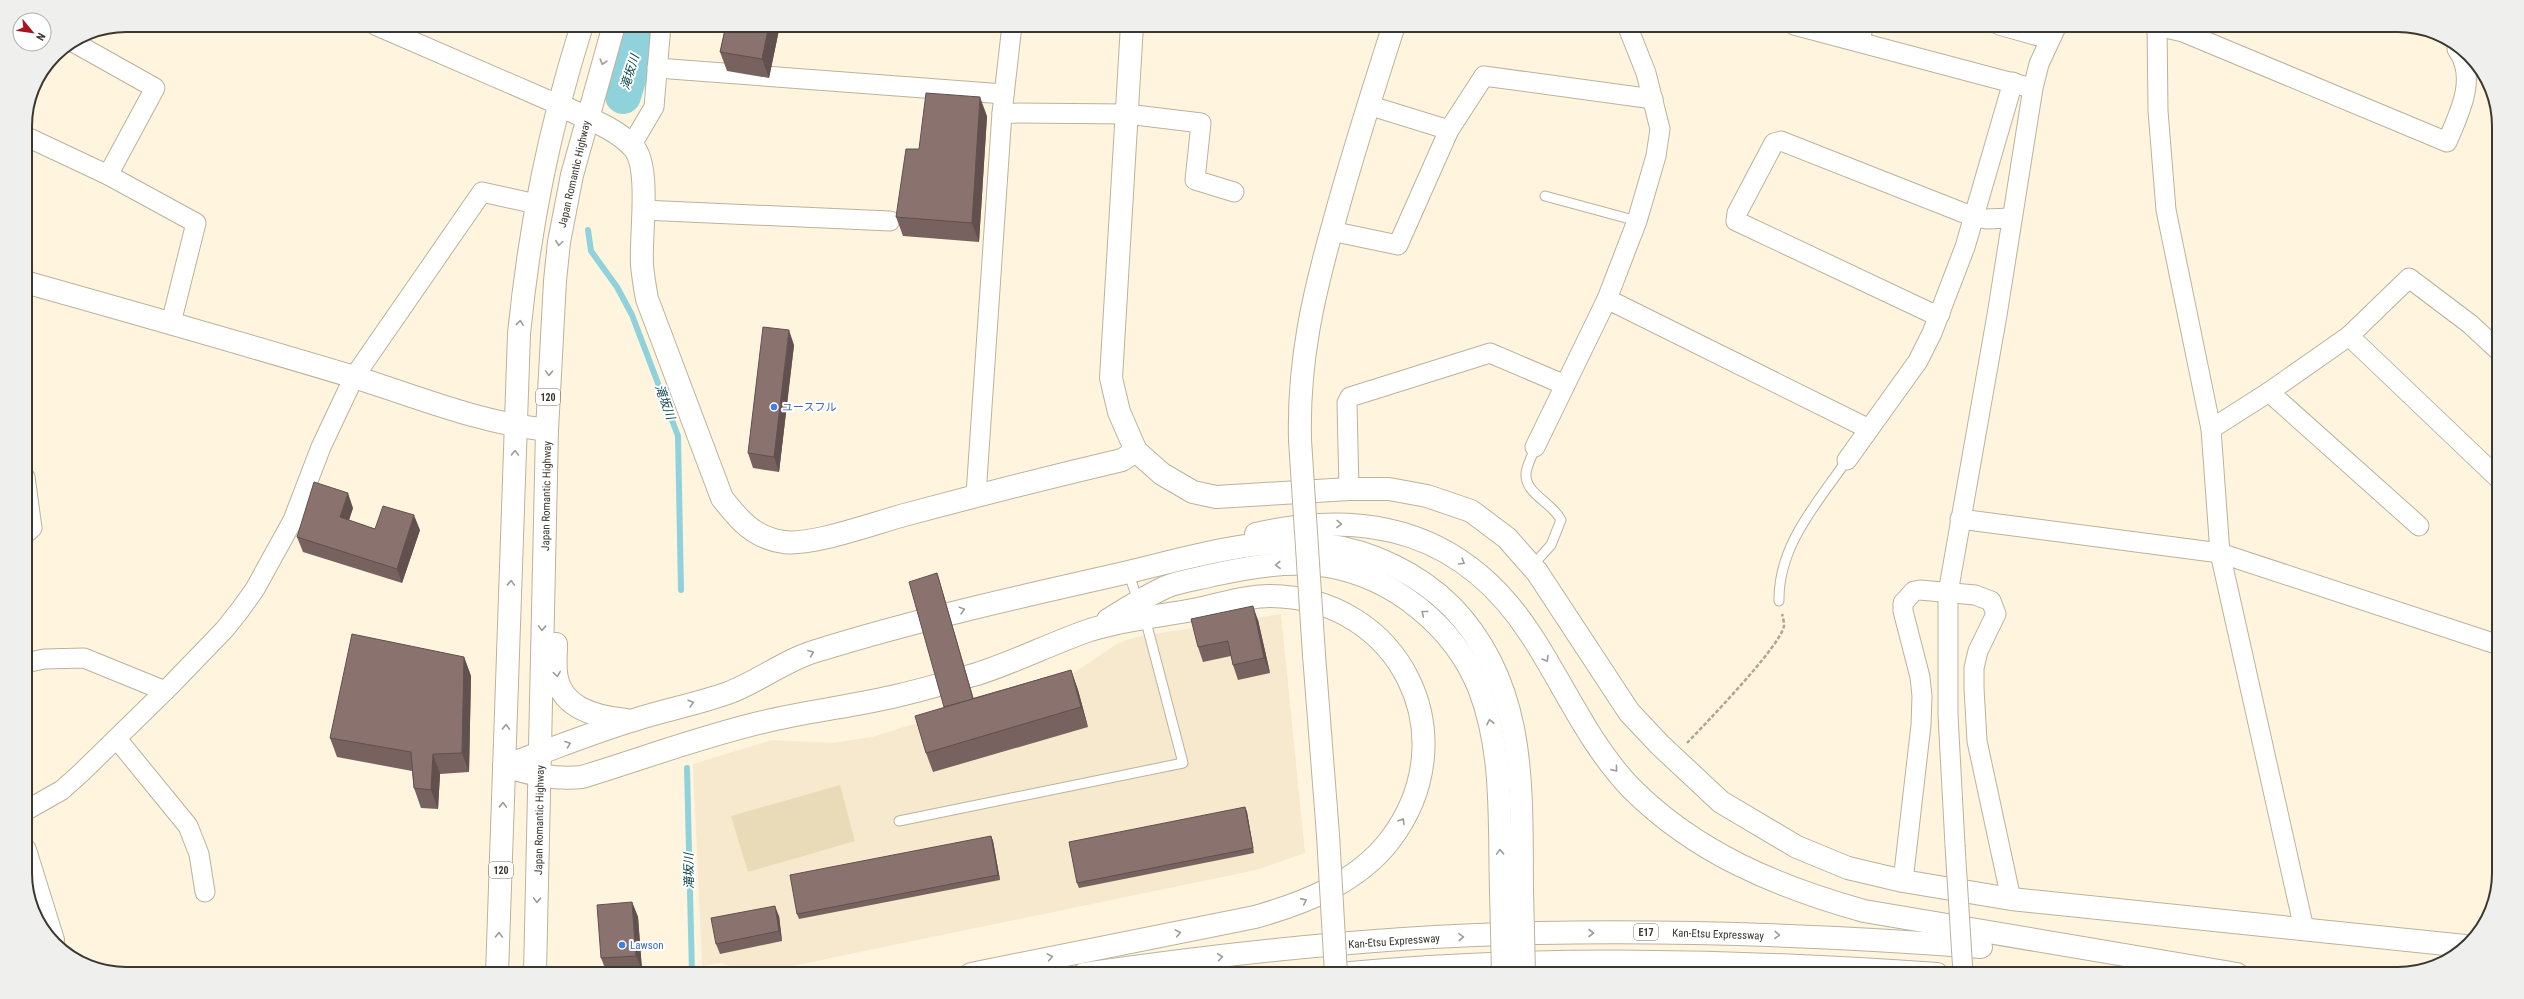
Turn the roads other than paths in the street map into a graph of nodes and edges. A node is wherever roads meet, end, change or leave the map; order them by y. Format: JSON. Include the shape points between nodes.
{"nodes":[{"id":1,"x":391,"y":32,"type":"edge"},
{"id":2,"x":580,"y":32,"type":"edge"},
{"id":3,"x":612,"y":32,"type":"edge"},
{"id":4,"x":660,"y":32,"type":"edge"},
{"id":5,"x":1011,"y":32,"type":"edge"},
{"id":6,"x":1132,"y":32,"type":"edge"},
{"id":7,"x":1392,"y":32,"type":"edge"},
{"id":8,"x":1629,"y":32,"type":"edge"},
{"id":9,"x":1847,"y":32,"type":"edge"},
{"id":10,"x":2053,"y":32,"type":"edge"},
{"id":11,"x":2157,"y":32,"type":"edge"},
{"id":12,"x":2184,"y":32,"type":"edge"},
{"id":13,"x":1862,"y":34,"type":"edge"},
{"id":14,"x":79,"y":45,"type":"edge"},
{"id":15,"x":2461,"y":56,"type":"edge"},
{"id":16,"x":657,"y":68,"type":"junction"},
{"id":17,"x":2013,"y":82,"type":"junction"},
{"id":18,"x":2033,"y":88,"type":"junction"},
{"id":19,"x":1004,"y":94,"type":"junction"},
{"id":20,"x":1652,"y":99,"type":"junction"},
{"id":21,"x":557,"y":104,"type":"junction"},
{"id":22,"x":1368,"y":105,"type":"junction"},
{"id":23,"x":1002,"y":113,"type":"junction"},
{"id":24,"x":1126,"y":114,"type":"junction"},
{"id":25,"x":586,"y":119,"type":"junction"},
{"id":26,"x":1449,"y":130,"type":"junction"},
{"id":27,"x":32,"y":139,"type":"edge"},
{"id":28,"x":631,"y":146,"type":"junction"},
{"id":29,"x":108,"y":175,"type":"junction"},
{"id":30,"x":1234,"y":192,"type":"dead end"},
{"id":31,"x":1545,"y":196,"type":"dead end"},
{"id":32,"x":536,"y":204,"type":"junction"},
{"id":33,"x":643,"y":210,"type":"junction"},
{"id":34,"x":1974,"y":217,"type":"junction"},
{"id":35,"x":2011,"y":218,"type":"junction"},
{"id":36,"x":890,"y":221,"type":"dead end"},
{"id":37,"x":1637,"y":221,"type":"junction"},
{"id":38,"x":1331,"y":231,"type":"junction"},
{"id":39,"x":32,"y":284,"type":"edge"},
{"id":40,"x":1607,"y":298,"type":"junction"},
{"id":41,"x":1940,"y":314,"type":"junction"},
{"id":42,"x":171,"y":323,"type":"junction"},
{"id":43,"x":2349,"y":336,"type":"junction"},
{"id":44,"x":2492,"y":344,"type":"edge"},
{"id":45,"x":354,"y":377,"type":"junction"},
{"id":46,"x":1565,"y":385,"type":"junction"},
{"id":47,"x":2269,"y":392,"type":"junction"},
{"id":48,"x":516,"y":427,"type":"junction"},
{"id":49,"x":1869,"y":429,"type":"junction"},
{"id":50,"x":2211,"y":429,"type":"junction"},
{"id":51,"x":547,"y":430,"type":"junction"},
{"id":52,"x":1536,"y":447,"type":"joint"},
{"id":53,"x":1136,"y":451,"type":"junction"},
{"id":54,"x":1847,"y":460,"type":"joint"},
{"id":55,"x":2492,"y":465,"type":"edge"},
{"id":56,"x":1349,"y":489,"type":"junction"},
{"id":57,"x":976,"y":495,"type":"junction"},
{"id":58,"x":1960,"y":519,"type":"junction"},
{"id":59,"x":545,"y":525,"type":"junction"},
{"id":60,"x":2418,"y":526,"type":"dead end"},
{"id":61,"x":2220,"y":553,"type":"junction"},
{"id":62,"x":1193,"y":556,"type":"junction"},
{"id":63,"x":1532,"y":566,"type":"junction"},
{"id":64,"x":1128,"y":572,"type":"junction"},
{"id":65,"x":1948,"y":593,"type":"junction"},
{"id":66,"x":1779,"y":601,"type":"road end"},
{"id":67,"x":1141,"y":609,"type":"junction"},
{"id":68,"x":2492,"y":643,"type":"edge"},
{"id":69,"x":32,"y":662,"type":"edge"},
{"id":70,"x":165,"y":691,"type":"junction"},
{"id":71,"x":630,"y":721,"type":"junction"},
{"id":72,"x":117,"y":739,"type":"junction"},
{"id":73,"x":540,"y":754,"type":"junction"},
{"id":74,"x":504,"y":766,"type":"junction"},
{"id":75,"x":541,"y":777,"type":"junction"},
{"id":76,"x":32,"y":807,"type":"edge"},
{"id":77,"x":899,"y":821,"type":"dead end"},
{"id":78,"x":1903,"y":881,"type":"junction"},
{"id":79,"x":33,"y":888,"type":"edge"},
{"id":80,"x":1511,"y":890,"type":"junction"},
{"id":81,"x":205,"y":892,"type":"dead end"},
{"id":82,"x":2011,"y":899,"type":"junction"},
{"id":83,"x":46,"y":922,"type":"edge"},
{"id":84,"x":2304,"y":929,"type":"junction"},
{"id":85,"x":2458,"y":945,"type":"edge"},
{"id":86,"x":497,"y":967,"type":"edge"},
{"id":87,"x":535,"y":967,"type":"edge"},
{"id":88,"x":1007,"y":967,"type":"edge"},
{"id":89,"x":1141,"y":967,"type":"edge"},
{"id":90,"x":1336,"y":967,"type":"edge"},
{"id":91,"x":1446,"y":967,"type":"edge"},
{"id":92,"x":1504,"y":967,"type":"edge"},
{"id":93,"x":1523,"y":967,"type":"edge"},
{"id":94,"x":1836,"y":967,"type":"edge"},
{"id":95,"x":1963,"y":967,"type":"edge"},
{"id":96,"x":2160,"y":967,"type":"edge"},
{"id":97,"x":2196,"y":967,"type":"edge"}],
"edges":[{"from":1,"to":21,"type":"street"},
{"from":2,"to":21,"type":"main road","number":"120"},
{"from":3,"to":25,"type":"main road","name":"Japan Romantic Highway","number":"120","one_way":true},
{"from":4,"to":16,"type":"street"},
{"from":5,"to":19,"type":"street"},
{"from":6,"to":24,"type":"main road"},
{"from":7,"to":22,"type":"main road"},
{"from":8,"to":20,"type":"street"},
{"from":9,"to":13,"type":"street"},
{"from":10,"to":18,"type":"street","via":[[2039,64]]},
{"from":11,"to":50,"type":"street","via":[[2158,110],[2166,210]]},
{"from":12,"to":15,"type":"street","via":[[2447,142],[2464,102],[2465,72]]},
{"from":13,"to":17,"type":"street"},
{"from":14,"to":29,"type":"street","via":[[155,88]]},
{"from":16,"to":19,"type":"street"},
{"from":16,"to":28,"type":"street","via":[[654,107]]},
{"from":17,"to":18,"type":"street"},
{"from":17,"to":34,"type":"street"},
{"from":18,"to":35,"type":"street"},
{"from":19,"to":23,"type":"street"},
{"from":20,"to":26,"type":"street","via":[[1484,76]]},
{"from":20,"to":37,"type":"street","via":[[1660,128],[1656,156]]},
{"from":21,"to":25,"type":"main road"},
{"from":21,"to":32,"type":"main road","number":"120"},
{"from":22,"to":26,"type":"street"},
{"from":22,"to":38,"type":"main road"},
{"from":23,"to":24,"type":"street"},
{"from":23,"to":57,"type":"street"},
{"from":24,"to":30,"type":"street","via":[[1201,123],[1195,180]]},
{"from":24,"to":53,"type":"main road","via":[[1110,378],[1118,412]]},
{"from":25,"to":28,"type":"main road","via":[[621,137]]},
{"from":25,"to":51,"type":"main road","name":"Japan Romantic Highway","number":"120","one_way":true,"via":[[559,242],[552,320]]},
{"from":26,"to":38,"type":"street","via":[[1398,245]]},
{"from":27,"to":29,"type":"street"},
{"from":28,"to":33,"type":"main road","via":[[641,163]]},
{"from":29,"to":42,"type":"street","via":[[196,223]]},
{"from":31,"to":37,"type":"lane"},
{"from":32,"to":45,"type":"street","via":[[482,192]]},
{"from":48,"to":32,"type":"main road","number":"120","one_way":true,"via":[[519,334]]},
{"from":33,"to":36,"type":"street"},
{"from":33,"to":57,"type":"main road","via":[[642,265],[647,299],[722,498],[741,522],[760,536],[785,542],[820,538]]},
{"from":34,"to":35,"type":"street"},
{"from":34,"to":41,"type":"street"},
{"from":34,"to":41,"type":"street","via":[[1781,141],[1774,143],[1737,213],[1736,221],[1929,312]]},
{"from":35,"to":58,"type":"street","via":[[1997,315]]},
{"from":37,"to":40,"type":"street"},
{"from":38,"to":90,"type":"main road","bridge":true,"via":[[1317,280],[1305,342],[1300,379],[1300,440]]},
{"from":39,"to":42,"type":"main road"},
{"from":40,"to":46,"type":"street"},
{"from":40,"to":49,"type":"street"},
{"from":41,"to":49,"type":"street","via":[[1918,361],[1886,409]]},
{"from":42,"to":45,"type":"main road"},
{"from":43,"to":44,"type":"street","via":[[2409,278],[2470,324]]},
{"from":43,"to":47,"type":"street"},
{"from":43,"to":55,"type":"street"},
{"from":45,"to":48,"type":"main road","via":[[484,420]]},
{"from":45,"to":70,"type":"street","via":[[321,447],[294,520],[255,588],[225,629]]},
{"from":46,"to":52,"type":"street"},
{"from":46,"to":56,"type":"street","via":[[1490,353],[1350,397],[1347,403]]},
{"from":47,"to":50,"type":"street"},
{"from":47,"to":60,"type":"street"},
{"from":48,"to":51,"type":"main road"},
{"from":74,"to":48,"type":"main road","number":"120","one_way":true},
{"from":49,"to":54,"type":"street"},
{"from":50,"to":61,"type":"street"},
{"from":51,"to":59,"type":"main road","name":"Japan Romantic Highway","number":"120"},
{"from":52,"to":63,"type":"lane","via":[[1526,473],[1530,489],[1553,507],[1560,520],[1551,545]]},
{"from":53,"to":56,"type":"main road","via":[[1162,474],[1193,492],[1216,497]]},
{"from":53,"to":57,"type":"main road","via":[[1122,460]]},
{"from":54,"to":66,"type":"lane","via":[[1789,548],[1779,583]]},
{"from":56,"to":63,"type":"main road","via":[[1389,489],[1427,496],[1471,511],[1507,538]]},
{"from":58,"to":61,"type":"street"},
{"from":58,"to":65,"type":"street"},
{"from":59,"to":71,"type":"main road","one_way":true,"via":[[555,555],[556,673],[560,687],[570,702],[591,714]]},
{"from":59,"to":73,"type":"main road","name":"Japan Romantic Highway","number":"120","one_way":true},
{"from":61,"to":68,"type":"street"},
{"from":61,"to":84,"type":"street"},
{"from":62,"to":64,"type":"main road"},
{"from":62,"to":80,"type":"main road","via":[[1264,544],[1325,545],[1368,556],[1409,574],[1431,588],[1452,608],[1470,629],[1498,676],[1512,718],[1520,776]]},
{"from":62,"to":97,"type":"main road","one_way":true,"via":[[1257,534],[1289,527],[1324,524],[1357,524],[1417,538],[1467,565],[1490,584],[1512,608],[1531,635],[1605,756],[1630,788],[1658,814],[1717,854],[1783,885],[1864,911]]},
{"from":63,"to":78,"type":"main road","via":[[1630,712],[1673,758],[1721,802],[1797,847],[1848,868]]},
{"from":64,"to":67,"type":"lane"},
{"from":71,"to":64,"type":"main road","one_way":true,"via":[[729,692],[812,652],[965,609]]},
{"from":65,"to":78,"type":"street","via":[[1914,591],[1903,602],[1922,696]]},
{"from":65,"to":82,"type":"street","via":[[1983,596],[1995,607],[1994,623],[1978,651],[1974,668],[1974,695],[1977,741]]},
{"from":65,"to":95,"type":"street","bridge":true,"via":[[1946,668]]},
{"from":67,"to":75,"type":"main road","via":[[980,673],[901,695],[761,722],[582,777]]},
{"from":67,"to":77,"type":"lane","via":[[1183,763]]},
{"from":80,"to":67,"type":"main road","one_way":true,"via":[[1489,717],[1466,662],[1449,637],[1427,615],[1403,597],[1354,573],[1327,566],[1292,564],[1263,565],[1168,586]]},
{"from":88,"to":67,"type":"main road","one_way":true,"via":[[1219,926],[1291,907],[1350,877],[1371,861],[1390,840],[1417,791],[1424,764],[1425,737],[1421,709],[1412,685],[1398,661],[1381,640],[1361,624],[1317,604],[1268,596]]},
{"from":69,"to":70,"type":"street","via":[[84,658]]},
{"from":70,"to":72,"type":"street"},
{"from":73,"to":71,"type":"main road","one_way":true},
{"from":72,"to":76,"type":"street","via":[[62,790]]},
{"from":72,"to":81,"type":"street","via":[[188,826],[199,854]]},
{"from":73,"to":74,"type":"main road"},
{"from":73,"to":75,"type":"main road","name":"Japan Romantic Highway","number":"120"},
{"from":74,"to":75,"type":"main road"},
{"from":86,"to":74,"type":"main road","number":"120","one_way":true},
{"from":75,"to":87,"type":"main road","name":"Japan Romantic Highway","number":"120","one_way":true},
{"from":78,"to":82,"type":"main road"},
{"from":79,"to":83,"type":"main road"},
{"from":80,"to":92,"type":"main road","bridge":true},
{"from":80,"to":93,"type":"main road","bridge":true},
{"from":82,"to":84,"type":"main road"},
{"from":84,"to":85,"type":"main road"},
{"from":89,"to":96,"type":"main road","name":"Kan-Etsu Expressway","number":"E17","one_way":true,"via":[[1397,940],[1537,933],[1680,932],[1834,937],[1980,947]]},
{"from":91,"to":94,"type":"main road","via":[[1538,961],[1682,961]]}]}
